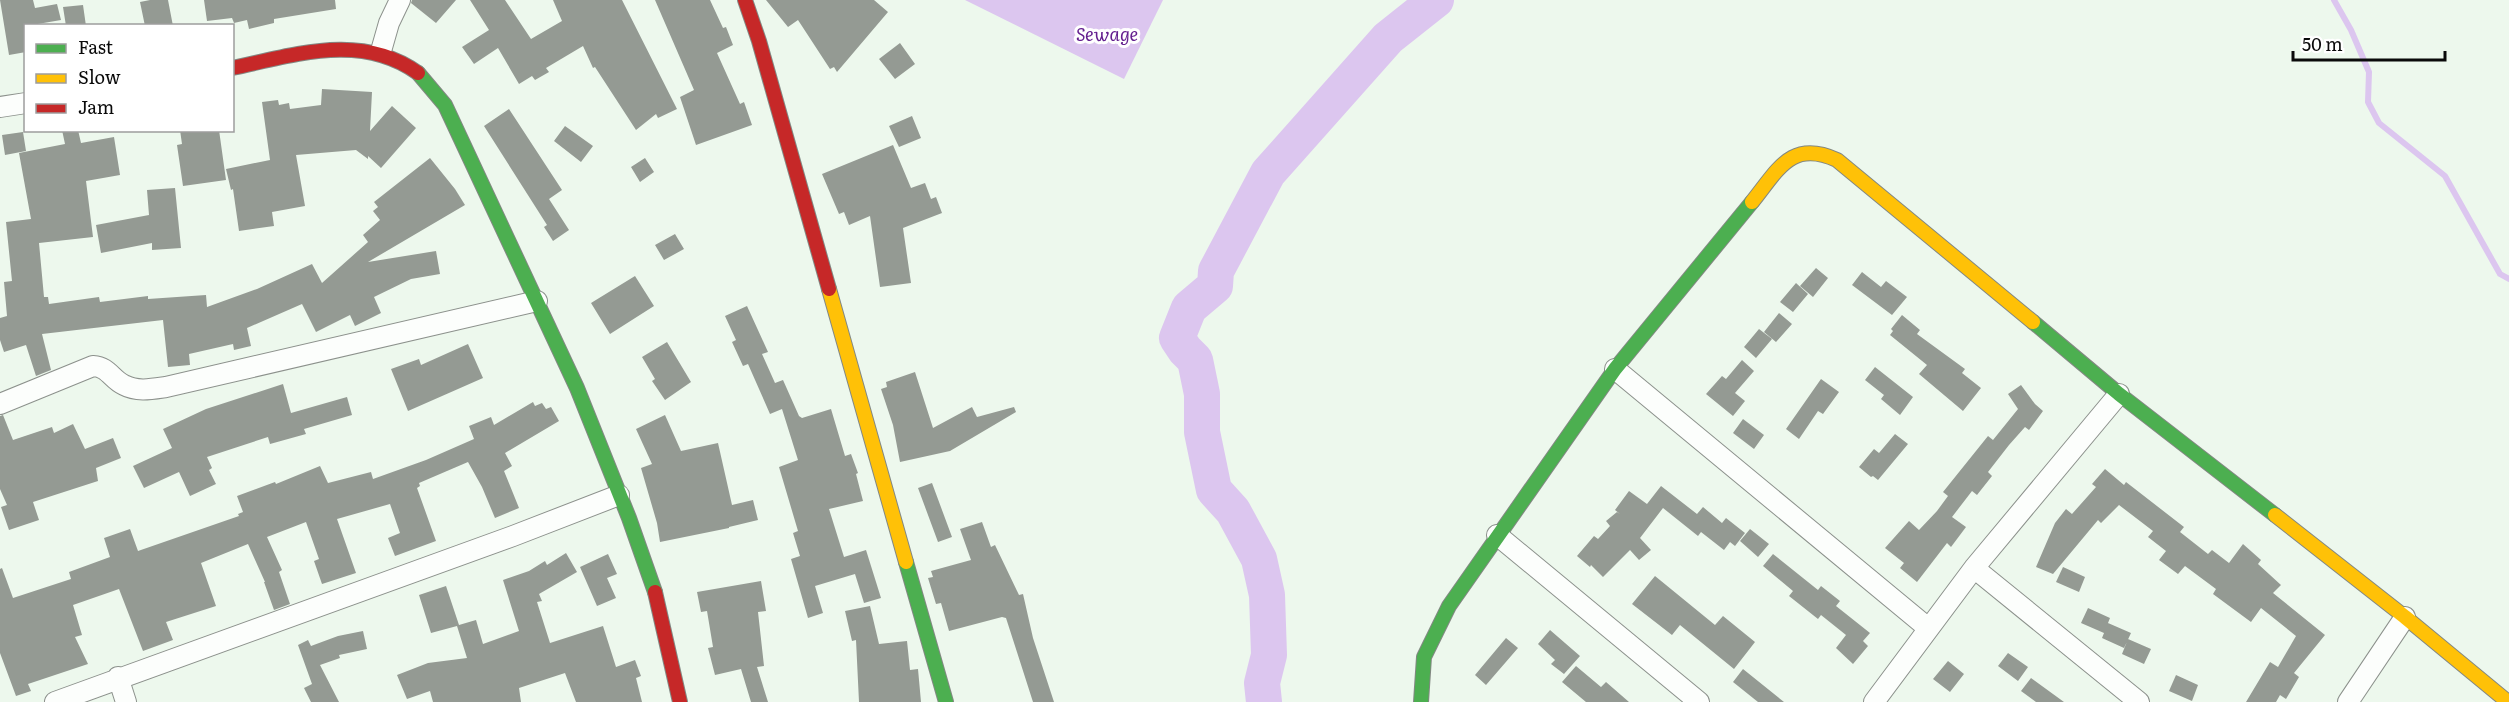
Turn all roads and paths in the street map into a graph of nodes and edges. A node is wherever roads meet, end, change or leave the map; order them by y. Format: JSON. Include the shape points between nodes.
{"nodes":[{"id":1,"x":400,"y":0,"type":"edge"},
{"id":2,"x":745,"y":0,"type":"edge"},
{"id":3,"x":381,"y":51,"type":"junction"},
{"id":4,"x":234,"y":68,"type":"edge"},
{"id":5,"x":24,"y":103,"type":"edge"},
{"id":6,"x":0,"y":107,"type":"edge"},
{"id":7,"x":537,"y":301,"type":"junction"},
{"id":8,"x":1615,"y":369,"type":"junction"},
{"id":9,"x":2119,"y":394,"type":"junction"},
{"id":10,"x":0,"y":404,"type":"edge"},
{"id":11,"x":619,"y":495,"type":"junction"},
{"id":12,"x":1497,"y":535,"type":"junction"},
{"id":13,"x":1974,"y":568,"type":"junction"},
{"id":14,"x":2405,"y":617,"type":"junction"},
{"id":15,"x":1928,"y":628,"type":"junction"},
{"id":16,"x":118,"y":678,"type":"junction"},
{"id":17,"x":55,"y":702,"type":"edge"},
{"id":18,"x":126,"y":702,"type":"edge"},
{"id":19,"x":680,"y":702,"type":"edge"},
{"id":20,"x":946,"y":702,"type":"edge"},
{"id":21,"x":1421,"y":702,"type":"edge"},
{"id":22,"x":1699,"y":702,"type":"edge"},
{"id":23,"x":1874,"y":702,"type":"edge"},
{"id":24,"x":2139,"y":702,"type":"edge"},
{"id":25,"x":2348,"y":702,"type":"edge"},
{"id":26,"x":2508,"y":702,"type":"edge"}],
"edges":[{"from":1,"to":3,"type":"street"},
{"from":2,"to":20,"type":"street"},
{"from":3,"to":4,"type":"street","via":[[336,49]]},
{"from":3,"to":7,"type":"street","via":[[402,60],[435,88]]},
{"from":5,"to":6,"type":"street"},
{"from":7,"to":10,"type":"street","via":[[146,390],[130,388],[108,370],[93,366]]},
{"from":7,"to":11,"type":"street"},
{"from":8,"to":9,"type":"street","via":[[1784,163],[1799,152],[1818,151],[1837,160]]},
{"from":8,"to":12,"type":"street"},
{"from":8,"to":15,"type":"street"},
{"from":9,"to":13,"type":"street"},
{"from":9,"to":14,"type":"street"},
{"from":11,"to":16,"type":"street"},
{"from":11,"to":19,"type":"street","via":[[655,590]]},
{"from":12,"to":21,"type":"street","via":[[1432,638],[1424,657]]},
{"from":12,"to":22,"type":"street"},
{"from":13,"to":15,"type":"street"},
{"from":13,"to":24,"type":"street"},
{"from":14,"to":25,"type":"street"},
{"from":14,"to":26,"type":"street"},
{"from":15,"to":23,"type":"street"},
{"from":16,"to":17,"type":"street"},
{"from":16,"to":18,"type":"street"}]}
